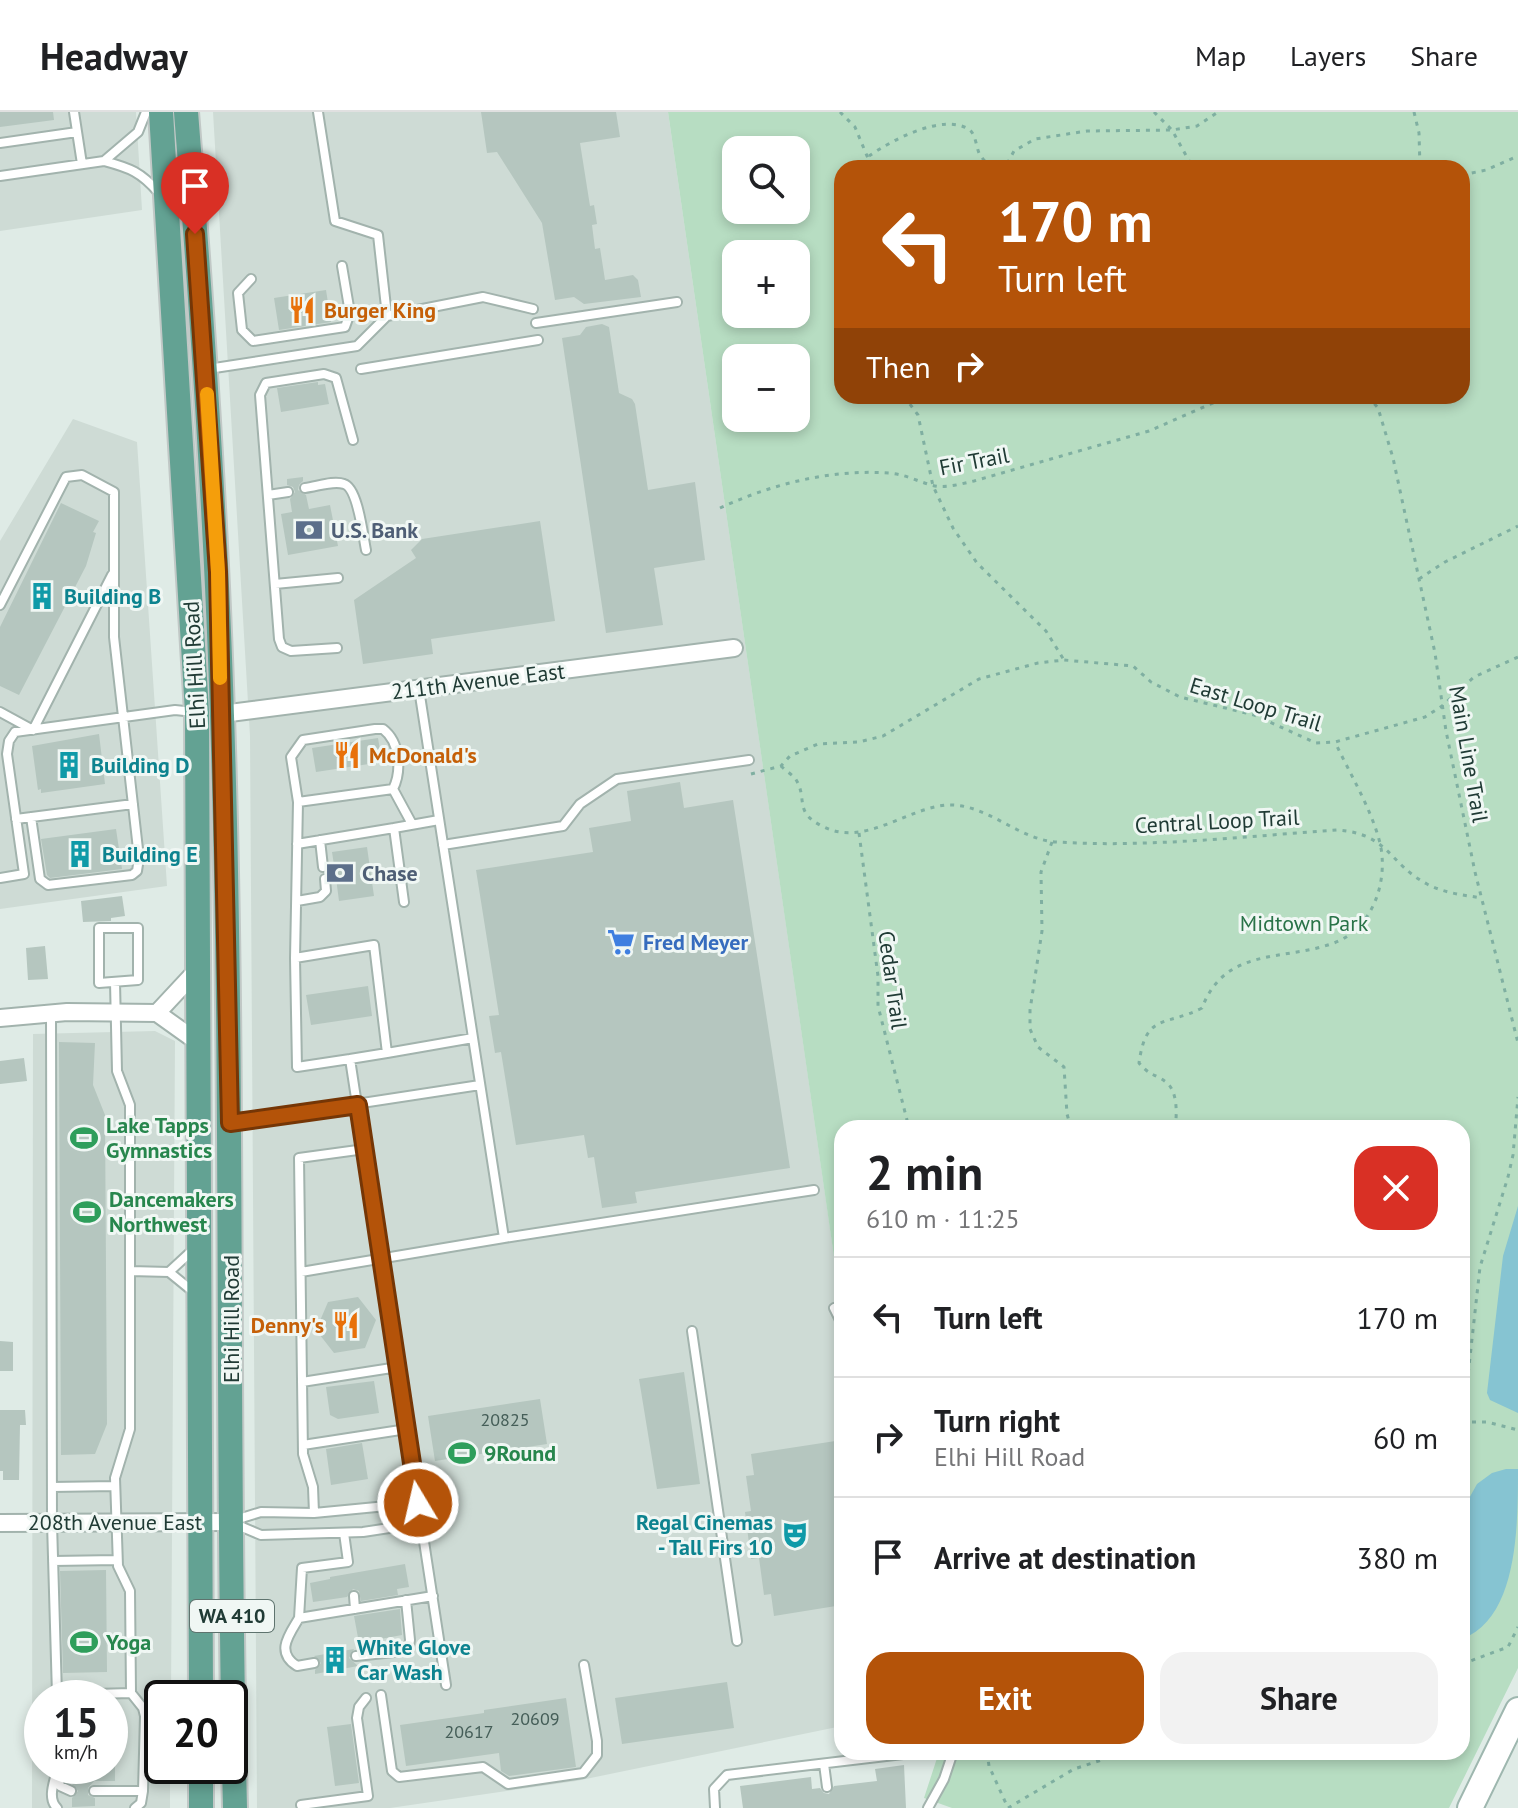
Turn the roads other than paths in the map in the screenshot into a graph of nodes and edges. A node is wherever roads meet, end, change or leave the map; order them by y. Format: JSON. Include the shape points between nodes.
{"nodes":[{"id":1,"x":74,"y":112,"type":"edge"},
{"id":2,"x":146,"y":112,"type":"edge"},
{"id":3,"x":161,"y":112,"type":"edge"},
{"id":4,"x":186,"y":112,"type":"edge"},
{"id":5,"x":318,"y":112,"type":"edge"},
{"id":6,"x":77,"y":132,"type":"junction"},
{"id":7,"x":0,"y":143,"type":"edge"},
{"id":8,"x":104,"y":161,"type":"junction"},
{"id":9,"x":82,"y":164,"type":"junction"},
{"id":10,"x":0,"y":176,"type":"edge"},
{"id":11,"x":166,"y":201,"type":"junction"},
{"id":12,"x":342,"y":266,"type":"dead end"},
{"id":13,"x":251,"y":279,"type":"dead end"},
{"id":14,"x":677,"y":302,"type":"dead end"},
{"id":15,"x":533,"y":309,"type":"dead end"},
{"id":16,"x":387,"y":316,"type":"junction"},
{"id":17,"x":536,"y":323,"type":"dead end"},
{"id":18,"x":538,"y":340,"type":"dead end"},
{"id":19,"x":206,"y":369,"type":"junction"},
{"id":20,"x":361,"y":369,"type":"dead end"},
{"id":21,"x":353,"y":440,"type":"dead end"},
{"id":22,"x":305,"y":488,"type":"dead end"},
{"id":23,"x":288,"y":492,"type":"dead end"},
{"id":24,"x":268,"y":495,"type":"junction"},
{"id":25,"x":366,"y":550,"type":"dead end"},
{"id":26,"x":114,"y":570,"type":"junction"},
{"id":27,"x":338,"y":578,"type":"dead end"},
{"id":28,"x":275,"y":584,"type":"junction"},
{"id":29,"x":0,"y":605,"type":"edge"},
{"id":30,"x":337,"y":648,"type":"dead end"},
{"id":31,"x":734,"y":648,"type":"dead end"},
{"id":32,"x":419,"y":689,"type":"junction"},
{"id":33,"x":0,"y":712,"type":"edge"},
{"id":34,"x":197,"y":712,"type":"junction"},
{"id":35,"x":222,"y":714,"type":"junction"},
{"id":36,"x":124,"y":717,"type":"junction"},
{"id":37,"x":33,"y":730,"type":"junction"},
{"id":38,"x":749,"y":760,"type":"dead end"},
{"id":39,"x":393,"y":789,"type":"junction"},
{"id":40,"x":298,"y":802,"type":"junction"},
{"id":41,"x":133,"y":804,"type":"junction"},
{"id":42,"x":31,"y":817,"type":"junction"},
{"id":43,"x":16,"y":819,"type":"junction"},
{"id":44,"x":439,"y":820,"type":"junction"},
{"id":45,"x":412,"y":824,"type":"junction"},
{"id":46,"x":394,"y":828,"type":"junction"},
{"id":47,"x":320,"y":840,"type":"junction"},
{"id":48,"x":297,"y":844,"type":"junction"},
{"id":49,"x":443,"y":845,"type":"junction"},
{"id":50,"x":323,"y":867,"type":"dead end"},
{"id":51,"x":0,"y":878,"type":"edge"},
{"id":52,"x":325,"y":879,"type":"dead end"},
{"id":53,"x":297,"y":901,"type":"junction"},
{"id":54,"x":404,"y":902,"type":"dead end"},
{"id":55,"x":295,"y":958,"type":"junction"},
{"id":56,"x":198,"y":969,"type":"junction"},
{"id":57,"x":115,"y":982,"type":"junction"},
{"id":58,"x":115,"y":1011,"type":"junction"},
{"id":59,"x":51,"y":1013,"type":"junction"},
{"id":60,"x":157,"y":1013,"type":"junction"},
{"id":61,"x":0,"y":1018,"type":"edge"},
{"id":62,"x":473,"y":1038,"type":"junction"},
{"id":63,"x":199,"y":1043,"type":"junction"},
{"id":64,"x":387,"y":1053,"type":"junction"},
{"id":65,"x":350,"y":1059,"type":"junction"},
{"id":66,"x":480,"y":1085,"type":"junction"},
{"id":67,"x":358,"y":1105,"type":"junction"},
{"id":68,"x":230,"y":1123,"type":"junction"},
{"id":69,"x":365,"y":1149,"type":"junction"},
{"id":70,"x":814,"y":1190,"type":"dead end"},
{"id":71,"x":504,"y":1238,"type":"junction"},
{"id":72,"x":199,"y":1245,"type":"junction"},
{"id":73,"x":381,"y":1258,"type":"junction"},
{"id":74,"x":130,"y":1271,"type":"junction"},
{"id":75,"x":169,"y":1272,"type":"junction"},
{"id":76,"x":301,"y":1272,"type":"junction"},
{"id":77,"x":199,"y":1297,"type":"junction"},
{"id":78,"x":692,"y":1331,"type":"dead end"},
{"id":79,"x":398,"y":1367,"type":"junction"},
{"id":80,"x":302,"y":1382,"type":"junction"},
{"id":81,"x":407,"y":1429,"type":"junction"},
{"id":82,"x":303,"y":1445,"type":"junction"},
{"id":83,"x":115,"y":1486,"type":"junction"},
{"id":84,"x":52,"y":1487,"type":"junction"},
{"id":85,"x":418,"y":1503,"type":"junction"},
{"id":86,"x":314,"y":1513,"type":"junction"},
{"id":87,"x":199,"y":1521,"type":"junction"},
{"id":88,"x":116,"y":1522,"type":"junction"},
{"id":89,"x":230,"y":1522,"type":"junction"},
{"id":90,"x":0,"y":1523,"type":"edge"},
{"id":91,"x":52,"y":1523,"type":"junction"},
{"id":92,"x":422,"y":1523,"type":"junction"},
{"id":93,"x":344,"y":1533,"type":"junction"},
{"id":94,"x":117,"y":1560,"type":"junction"},
{"id":95,"x":53,"y":1561,"type":"junction"},
{"id":96,"x":348,"y":1562,"type":"junction"},
{"id":97,"x":350,"y":1573,"type":"dead end"},
{"id":98,"x":354,"y":1596,"type":"dead end"},
{"id":99,"x":433,"y":1596,"type":"junction"},
{"id":100,"x":406,"y":1600,"type":"junction"},
{"id":101,"x":355,"y":1609,"type":"junction"},
{"id":102,"x":299,"y":1618,"type":"junction"},
{"id":103,"x":737,"y":1641,"type":"dead end"},
{"id":104,"x":356,"y":1656,"type":"dead end"},
{"id":105,"x":314,"y":1663,"type":"dead end"},
{"id":106,"x":584,"y":1665,"type":"dead end"},
{"id":107,"x":57,"y":1680,"type":"edge"},
{"id":108,"x":201,"y":1680,"type":"edge"},
{"id":109,"x":446,"y":1685,"type":"dead end"},
{"id":110,"x":128,"y":1693,"type":"edge"},
{"id":111,"x":131,"y":1693,"type":"junction"},
{"id":112,"x":381,"y":1695,"type":"dead end"},
{"id":113,"x":366,"y":1698,"type":"dead end"},
{"id":114,"x":1518,"y":1710,"type":"edge"},
{"id":115,"x":144,"y":1720,"type":"edge"},
{"id":116,"x":856,"y":1760,"type":"edge"},
{"id":117,"x":950,"y":1760,"type":"edge"},
{"id":118,"x":824,"y":1764,"type":"junction"},
{"id":119,"x":144,"y":1774,"type":"edge"},
{"id":120,"x":53,"y":1784,"type":"edge"},
{"id":121,"x":60,"y":1784,"type":"edge"},
{"id":122,"x":201,"y":1784,"type":"edge"},
{"id":123,"x":827,"y":1787,"type":"dead end"},
{"id":124,"x":71,"y":1791,"type":"dead end"},
{"id":125,"x":94,"y":1791,"type":"dead end"},
{"id":126,"x":143,"y":1791,"type":"junction"},
{"id":127,"x":301,"y":1805,"type":"dead end"},
{"id":128,"x":57,"y":1808,"type":"edge"},
{"id":129,"x":135,"y":1808,"type":"edge"},
{"id":130,"x":201,"y":1808,"type":"edge"},
{"id":131,"x":235,"y":1808,"type":"edge"},
{"id":132,"x":715,"y":1808,"type":"edge"},
{"id":133,"x":928,"y":1808,"type":"edge"},
{"id":134,"x":1470,"y":1808,"type":"edge"}],
"edges":[{"from":1,"to":6,"type":"lane"},
{"from":2,"to":8,"type":"lane","via":[[138,132]]},
{"from":3,"to":11,"type":"main road","name":"Elhi Hill Road","number":"WA 410"},
{"from":4,"to":19,"type":"main road","name":"Elhi Hill Road","number":"WA 410"},
{"from":5,"to":16,"type":"lane","via":[[335,221],[378,235]]},
{"from":6,"to":7,"type":"lane"},
{"from":6,"to":9,"type":"lane"},
{"from":8,"to":9,"type":"lane"},
{"from":8,"to":11,"type":"lane","via":[[144,176]]},
{"from":9,"to":10,"type":"lane"},
{"from":11,"to":34,"type":"main road","name":"Elhi Hill Road","number":"WA 410"},
{"from":12,"to":13,"type":"lane","via":[[350,313],[345,327],[253,341],[242,330],[238,293]]},
{"from":14,"to":17,"type":"lane"},
{"from":15,"to":16,"type":"lane","via":[[483,297]]},
{"from":16,"to":19,"type":"lane","via":[[357,346]]},
{"from":18,"to":20,"type":"lane"},
{"from":19,"to":35,"type":"main road","name":"Elhi Hill Road","number":"WA 410"},
{"from":21,"to":24,"type":"lane","via":[[336,378],[324,374],[266,383],[260,395]]},
{"from":22,"to":25,"type":"lane","via":[[349,486]]},
{"from":23,"to":24,"type":"lane"},
{"from":24,"to":28,"type":"lane"},
{"from":26,"to":29,"type":"lane","via":[[114,492],[74,474],[66,477]]},
{"from":26,"to":36,"type":"lane","via":[[114,637]]},
{"from":26,"to":37,"type":"lane"},
{"from":27,"to":28,"type":"lane"},
{"from":28,"to":30,"type":"lane","via":[[282,647]]},
{"from":31,"to":32,"type":"street","name":"211th Avenue East"},
{"from":32,"to":35,"type":"street","name":"211th Avenue East"},
{"from":32,"to":44,"type":"lane"},
{"from":33,"to":37,"type":"lane"},
{"from":34,"to":35,"type":"lane"},
{"from":34,"to":36,"type":"lane"},
{"from":34,"to":56,"type":"main road","name":"Elhi Hill Road","number":"WA 410"},
{"from":35,"to":68,"type":"main road","name":"Elhi Hill Road","number":"WA 410"},
{"from":36,"to":37,"type":"lane"},
{"from":36,"to":41,"type":"lane"},
{"from":37,"to":43,"type":"lane","via":[[15,732],[9,741]]},
{"from":38,"to":49,"type":"lane","via":[[617,779],[580,804],[563,826]]},
{"from":39,"to":40,"type":"lane"},
{"from":39,"to":40,"type":"lane","via":[[399,777],[394,741],[383,729],[375,729],[303,740],[291,757]]},
{"from":39,"to":45,"type":"lane"},
{"from":40,"to":48,"type":"lane"},
{"from":41,"to":42,"type":"lane"},
{"from":41,"to":42,"type":"lane","via":[[139,858],[132,875],[48,885],[40,879]]},
{"from":42,"to":43,"type":"lane"},
{"from":43,"to":51,"type":"lane","via":[[24,874]]},
{"from":44,"to":45,"type":"lane"},
{"from":44,"to":49,"type":"lane"},
{"from":45,"to":46,"type":"lane"},
{"from":46,"to":47,"type":"lane"},
{"from":46,"to":54,"type":"lane"},
{"from":47,"to":48,"type":"lane"},
{"from":47,"to":50,"type":"lane"},
{"from":48,"to":53,"type":"lane"},
{"from":49,"to":62,"type":"lane"},
{"from":52,"to":53,"type":"lane","via":[[326,891],[320,897]]},
{"from":53,"to":55,"type":"lane"},
{"from":55,"to":64,"type":"lane","via":[[374,945]]},
{"from":55,"to":65,"type":"lane","via":[[297,1067]]},
{"from":56,"to":60,"type":"street"},
{"from":56,"to":63,"type":"main road","name":"Elhi Hill Road","number":"WA 410"},
{"from":57,"to":57,"type":"lane","via":[[138,980],[138,928],[99,928],[99,983]]},
{"from":57,"to":58,"type":"lane"},
{"from":58,"to":59,"type":"street"},
{"from":58,"to":60,"type":"street"},
{"from":58,"to":74,"type":"lane","via":[[117,1071],[130,1105]]},
{"from":59,"to":61,"type":"street"},
{"from":59,"to":84,"type":"lane"},
{"from":60,"to":63,"type":"street"},
{"from":62,"to":64,"type":"lane"},
{"from":62,"to":66,"type":"lane"},
{"from":63,"to":72,"type":"main road","name":"Elhi Hill Road","number":"WA 410"},
{"from":64,"to":65,"type":"lane"},
{"from":65,"to":67,"type":"lane"},
{"from":66,"to":67,"type":"lane"},
{"from":66,"to":71,"type":"lane"},
{"from":67,"to":68,"type":"lane"},
{"from":67,"to":69,"type":"lane"},
{"from":68,"to":89,"type":"main road","name":"Elhi Hill Road","number":"WA 410"},
{"from":69,"to":73,"type":"lane"},
{"from":69,"to":76,"type":"lane","via":[[299,1158]]},
{"from":70,"to":71,"type":"lane"},
{"from":71,"to":73,"type":"lane"},
{"from":72,"to":75,"type":"lane"},
{"from":72,"to":77,"type":"main road","name":"Elhi Hill Road","number":"WA 410"},
{"from":73,"to":76,"type":"lane"},
{"from":73,"to":79,"type":"lane"},
{"from":74,"to":75,"type":"lane"},
{"from":74,"to":83,"type":"lane","via":[[130,1429]]},
{"from":75,"to":77,"type":"lane"},
{"from":76,"to":80,"type":"lane"},
{"from":77,"to":87,"type":"main road","name":"Elhi Hill Road","number":"WA 410"},
{"from":78,"to":103,"type":"lane"},
{"from":79,"to":80,"type":"lane"},
{"from":79,"to":81,"type":"lane"},
{"from":80,"to":82,"type":"lane"},
{"from":81,"to":82,"type":"lane"},
{"from":81,"to":85,"type":"lane"},
{"from":82,"to":86,"type":"lane"},
{"from":83,"to":84,"type":"lane"},
{"from":83,"to":88,"type":"lane"},
{"from":84,"to":91,"type":"lane"},
{"from":85,"to":86,"type":"lane"},
{"from":85,"to":92,"type":"lane"},
{"from":86,"to":89,"type":"lane","via":[[261,1512]]},
{"from":87,"to":88,"type":"street","name":"208th Avenue East"},
{"from":87,"to":89,"type":"street","name":"208th Avenue East"},
{"from":87,"to":108,"type":"main road","name":"Elhi Hill Road","number":"WA 410"},
{"from":88,"to":91,"type":"street","name":"208th Avenue East"},
{"from":88,"to":94,"type":"lane"},
{"from":89,"to":93,"type":"lane","via":[[261,1535]]},
{"from":89,"to":131,"type":"main road","name":"Elhi Hill Road","number":"WA 410"},
{"from":90,"to":91,"type":"street","name":"208th Avenue East"},
{"from":91,"to":95,"type":"lane"},
{"from":92,"to":93,"type":"lane"},
{"from":92,"to":99,"type":"lane"},
{"from":93,"to":96,"type":"lane"},
{"from":94,"to":95,"type":"lane"},
{"from":94,"to":111,"type":"lane","via":[[130,1591]]},
{"from":95,"to":107,"type":"lane"},
{"from":96,"to":97,"type":"lane"},
{"from":96,"to":102,"type":"lane","via":[[302,1568]]},
{"from":98,"to":101,"type":"lane"},
{"from":99,"to":100,"type":"lane"},
{"from":99,"to":109,"type":"lane"},
{"from":100,"to":101,"type":"lane"},
{"from":100,"to":104,"type":"lane","via":[[409,1646]]},
{"from":101,"to":102,"type":"lane"},
{"from":102,"to":105,"type":"lane","via":[[284,1643],[285,1652],[297,1666]]},
{"from":106,"to":112,"type":"lane","via":[[597,1755],[583,1773],[508,1784],[483,1767],[399,1777],[392,1771]]},
{"from":110,"to":111,"type":"lane"},
{"from":111,"to":115,"type":"lane","via":[[143,1708]]},
{"from":113,"to":127,"type":"lane","via":[[357,1718],[368,1796]]},
{"from":114,"to":134,"type":"main road"},
{"from":116,"to":118,"type":"lane"},
{"from":117,"to":133,"type":"lane"},
{"from":118,"to":123,"type":"lane"},
{"from":118,"to":132,"type":"lane","via":[[727,1775],[714,1789]]},
{"from":119,"to":126,"type":"lane"},
{"from":120,"to":128,"type":"lane"},
{"from":121,"to":124,"type":"lane"},
{"from":122,"to":130,"type":"main road"},
{"from":125,"to":126,"type":"lane"},
{"from":126,"to":129,"type":"lane"}]}
